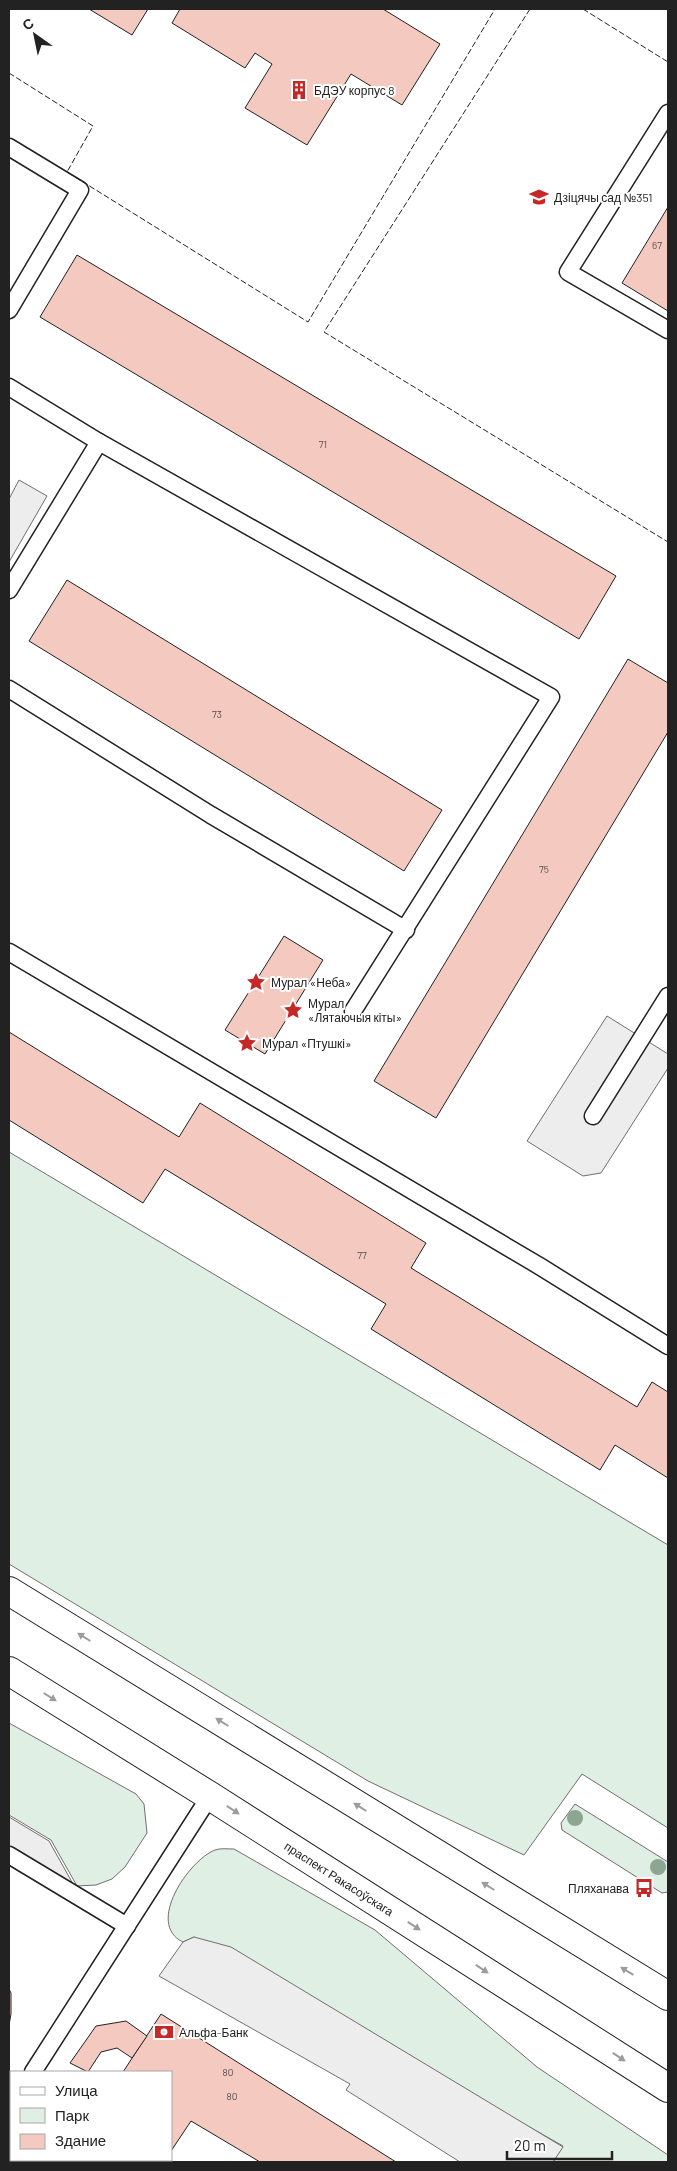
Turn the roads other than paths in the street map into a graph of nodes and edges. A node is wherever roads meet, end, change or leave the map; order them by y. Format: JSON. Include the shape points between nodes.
{"nodes":[{"id":1,"x":668,"y":113,"type":"edge"},
{"id":2,"x":9,"y":148,"type":"edge"},
{"id":3,"x":9,"y":310,"type":"edge"},
{"id":4,"x":668,"y":330,"type":"edge"},
{"id":5,"x":9,"y":387,"type":"edge"},
{"id":6,"x":99,"y":442,"type":"junction"},
{"id":7,"x":9,"y":590,"type":"edge"},
{"id":8,"x":9,"y":689,"type":"edge"},
{"id":9,"x":406,"y":930,"type":"junction"},
{"id":10,"x":9,"y":952,"type":"edge"},
{"id":11,"x":668,"y":996,"type":"edge"},
{"id":12,"x":353,"y":1011,"type":"dead end"},
{"id":13,"x":593,"y":1116,"type":"dead end"},
{"id":14,"x":668,"y":1346,"type":"edge"},
{"id":15,"x":9,"y":1591,"type":"edge"},
{"id":16,"x":9,"y":1671,"type":"edge"},
{"id":17,"x":210,"y":1796,"type":"junction"},
{"id":18,"x":9,"y":1854,"type":"edge"},
{"id":19,"x":127,"y":1926,"type":"junction"},
{"id":20,"x":668,"y":1996,"type":"edge"},
{"id":21,"x":34,"y":2071,"type":"edge"},
{"id":22,"x":668,"y":2088,"type":"edge"}],
"edges":[{"from":1,"to":4,"type":"lane","via":[[568,272]]},
{"from":2,"to":3,"type":"lane","via":[[80,190]]},
{"from":5,"to":6,"type":"lane"},
{"from":6,"to":7,"type":"lane"},
{"from":6,"to":9,"type":"lane","via":[[551,697]]},
{"from":8,"to":9,"type":"lane","via":[[211,815]]},
{"from":9,"to":12,"type":"lane"},
{"from":10,"to":14,"type":"lane","via":[[533,1262]]},
{"from":11,"to":13,"type":"lane"},
{"from":20,"to":15,"type":"main road","one_way":true},
{"from":16,"to":17,"type":"main road","name":"праспект Ракасоўскага","one_way":true},
{"from":17,"to":19,"type":"lane"},
{"from":17,"to":22,"type":"main road","name":"праспект Ракасоўскага","one_way":true},
{"from":18,"to":19,"type":"lane"},
{"from":19,"to":21,"type":"lane"}]}
